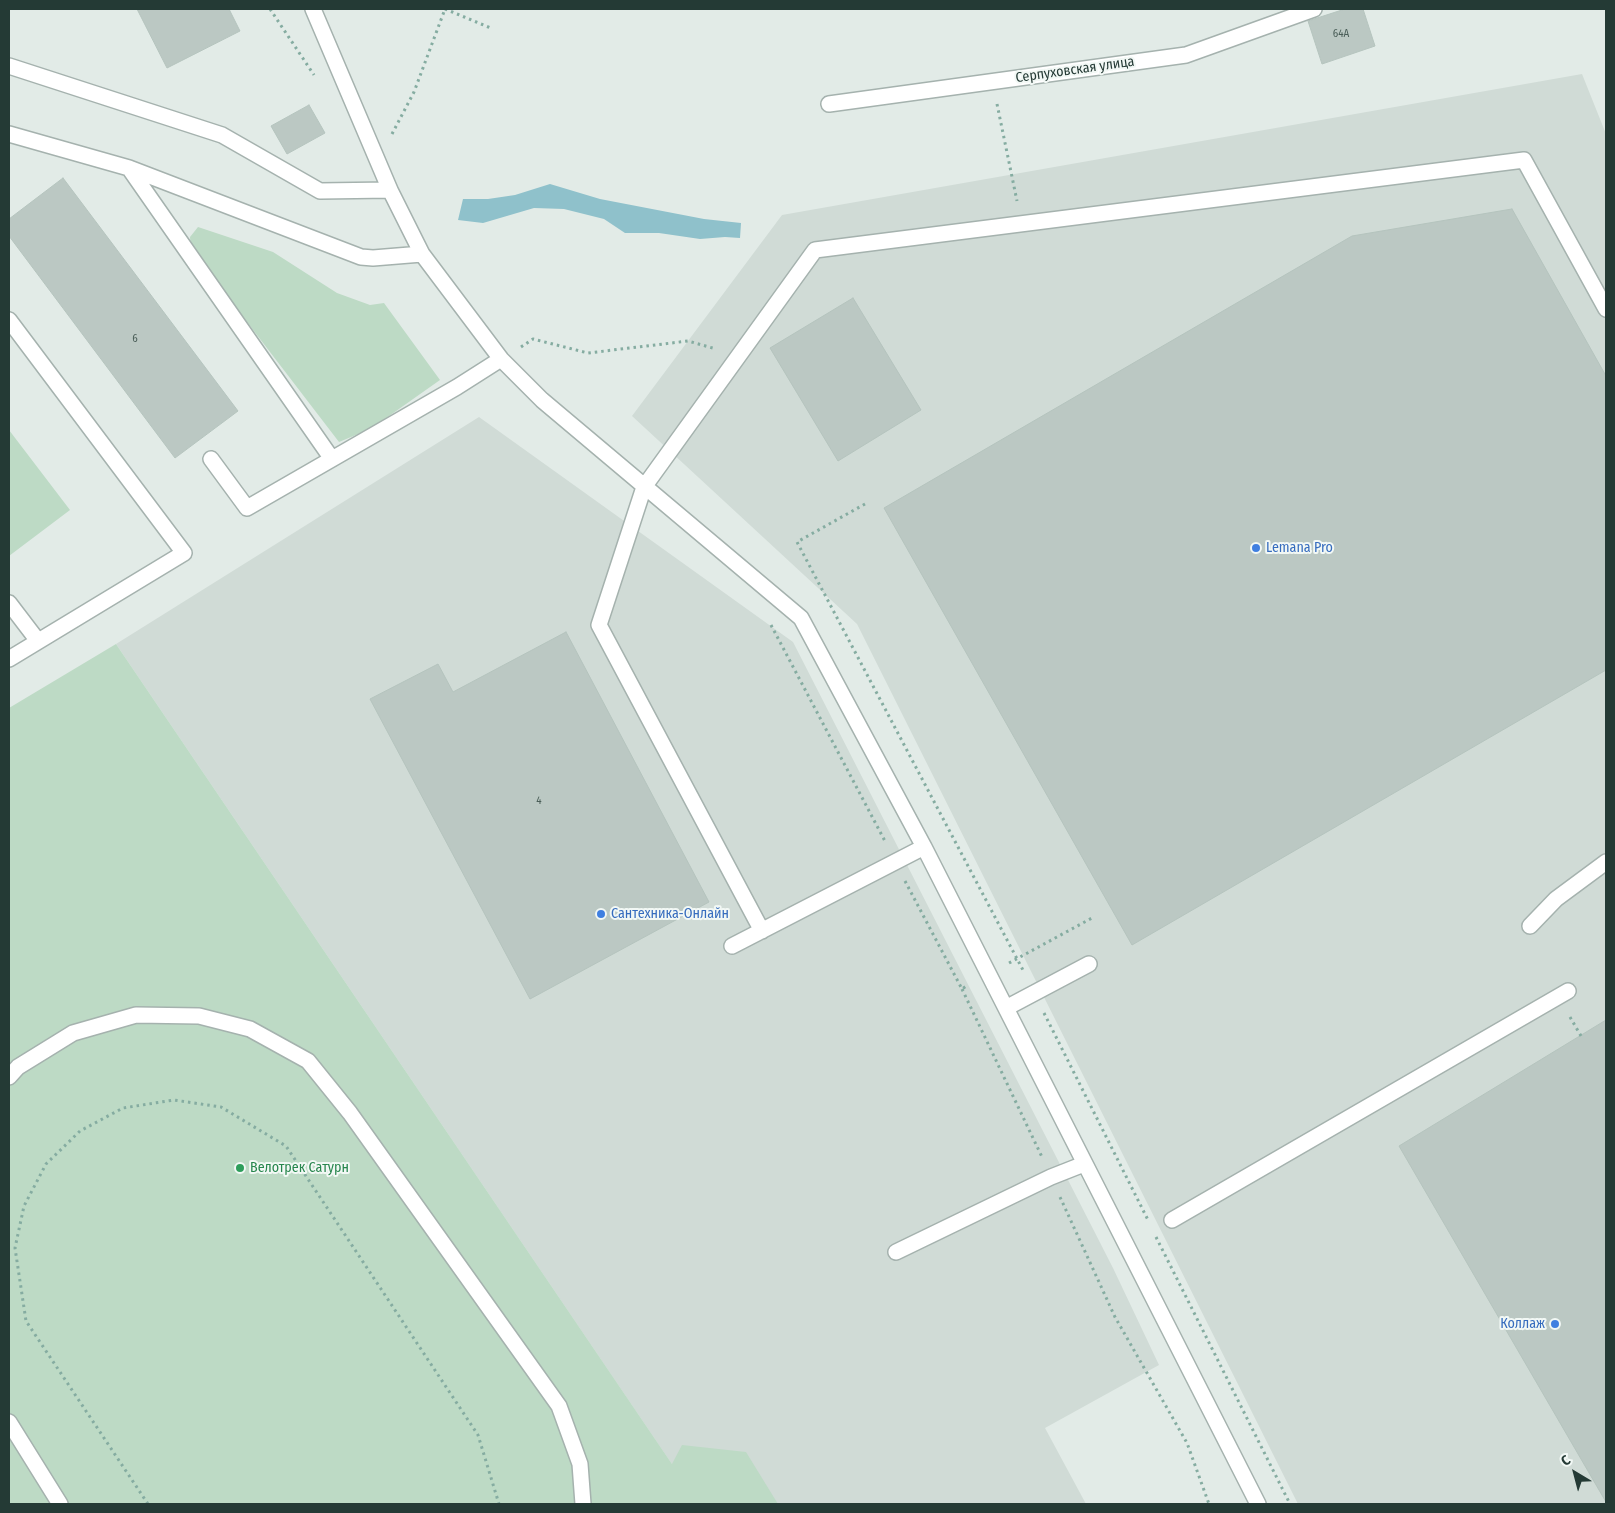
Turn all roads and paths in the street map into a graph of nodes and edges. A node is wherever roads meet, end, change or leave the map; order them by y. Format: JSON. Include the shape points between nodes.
{"nodes":[{"id":1,"x":312,"y":9,"type":"edge"},
{"id":2,"x":445,"y":9,"type":"edge"},
{"id":3,"x":1314,"y":9,"type":"edge"},
{"id":4,"x":492,"y":29,"type":"dead end"},
{"id":5,"x":9,"y":66,"type":"edge"},
{"id":6,"x":992,"y":82,"type":"junction"},
{"id":7,"x":830,"y":104,"type":"dead end"},
{"id":8,"x":9,"y":134,"type":"edge"},
{"id":9,"x":378,"y":161,"type":"junction"},
{"id":10,"x":129,"y":168,"type":"junction"},
{"id":11,"x":390,"y":190,"type":"junction"},
{"id":12,"x":1022,"y":224,"type":"junction"},
{"id":13,"x":422,"y":254,"type":"junction"},
{"id":14,"x":1606,"y":308,"type":"edge"},
{"id":15,"x":9,"y":320,"type":"edge"},
{"id":16,"x":738,"y":356,"type":"junction"},
{"id":17,"x":501,"y":359,"type":"junction"},
{"id":18,"x":211,"y":459,"type":"dead end"},
{"id":19,"x":332,"y":459,"type":"junction"},
{"id":20,"x":644,"y":487,"type":"junction"},
{"id":21,"x":9,"y":603,"type":"edge"},
{"id":22,"x":767,"y":618,"type":"dead end"},
{"id":23,"x":38,"y":641,"type":"junction"},
{"id":24,"x":9,"y":659,"type":"edge"},
{"id":25,"x":887,"y":846,"type":"dead end"},
{"id":26,"x":924,"y":847,"type":"junction"},
{"id":27,"x":1606,"y":862,"type":"edge"},
{"id":28,"x":896,"y":884,"type":"dead end"},
{"id":29,"x":1092,"y":918,"type":"dead end"},
{"id":30,"x":1530,"y":926,"type":"dead end"},
{"id":31,"x":762,"y":931,"type":"junction"},
{"id":32,"x":732,"y":946,"type":"dead end"},
{"id":33,"x":1089,"y":964,"type":"dead end"},
{"id":34,"x":988,"y":974,"type":"junction"},
{"id":35,"x":962,"y":989,"type":"junction"},
{"id":36,"x":1568,"y":991,"type":"dead end"},
{"id":37,"x":1006,"y":1008,"type":"junction"},
{"id":38,"x":9,"y":1077,"type":"edge"},
{"id":39,"x":1084,"y":1164,"type":"junction"},
{"id":40,"x":1052,"y":1177,"type":"junction"},
{"id":41,"x":1172,"y":1220,"type":"dead end"},
{"id":42,"x":896,"y":1252,"type":"dead end"},
{"id":43,"x":9,"y":1422,"type":"edge"},
{"id":44,"x":60,"y":1504,"type":"edge"},
{"id":45,"x":148,"y":1504,"type":"edge"},
{"id":46,"x":499,"y":1504,"type":"edge"},
{"id":47,"x":583,"y":1504,"type":"edge"},
{"id":48,"x":1209,"y":1504,"type":"edge"},
{"id":49,"x":1258,"y":1504,"type":"edge"}],
"edges":[{"from":1,"to":9,"type":"street"},
{"from":2,"to":4,"type":"path"},
{"from":2,"to":9,"type":"path","via":[[414,92]]},
{"from":3,"to":6,"type":"street","name":"Серпуховская улица","via":[[1186,55]]},
{"from":5,"to":11,"type":"street","via":[[222,135],[320,191]]},
{"from":6,"to":7,"type":"street","name":"Серпуховская улица"},
{"from":6,"to":12,"type":"path"},
{"from":8,"to":10,"type":"street"},
{"from":9,"to":11,"type":"street"},
{"from":10,"to":13,"type":"street","via":[[360,257]]},
{"from":10,"to":19,"type":"street"},
{"from":11,"to":13,"type":"street"},
{"from":12,"to":14,"type":"street","via":[[1524,160]]},
{"from":12,"to":16,"type":"street","via":[[815,250]]},
{"from":13,"to":17,"type":"street"},
{"from":15,"to":23,"type":"street","via":[[184,553]]},
{"from":16,"to":17,"type":"path","via":[[688,341],[588,352],[533,339]]},
{"from":16,"to":20,"type":"street"},
{"from":17,"to":19,"type":"street","via":[[457,388]]},
{"from":17,"to":20,"type":"street","via":[[542,400]]},
{"from":18,"to":19,"type":"street","via":[[247,508]]},
{"from":20,"to":26,"type":"street","via":[[801,618]]},
{"from":20,"to":31,"type":"street","via":[[599,625]]},
{"from":21,"to":23,"type":"street"},
{"from":22,"to":25,"type":"path"},
{"from":23,"to":24,"type":"street"},
{"from":26,"to":31,"type":"street"},
{"from":26,"to":34,"type":"street"},
{"from":27,"to":30,"type":"street","via":[[1556,899]]},
{"from":28,"to":35,"type":"path","via":[[905,879]]},
{"from":29,"to":34,"type":"path"},
{"from":31,"to":32,"type":"street"},
{"from":33,"to":37,"type":"street"},
{"from":34,"to":35,"type":"path"},
{"from":34,"to":37,"type":"street"},
{"from":35,"to":40,"type":"path"},
{"from":36,"to":41,"type":"street"},
{"from":37,"to":39,"type":"street"},
{"from":38,"to":47,"type":"street","via":[[18,1067],[73,1033],[136,1015],[199,1016],[250,1029],[308,1061],[350,1113],[559,1406],[580,1464]]},
{"from":39,"to":40,"type":"street"},
{"from":39,"to":49,"type":"street"},
{"from":40,"to":42,"type":"street"},
{"from":40,"to":48,"type":"path","via":[[1115,1317],[1187,1443]]},
{"from":43,"to":44,"type":"street"},
{"from":45,"to":46,"type":"path","via":[[26,1321],[15,1248],[24,1206],[46,1164],[80,1131],[123,1108],[174,1100],[221,1107],[286,1146],[478,1435]]}]}
